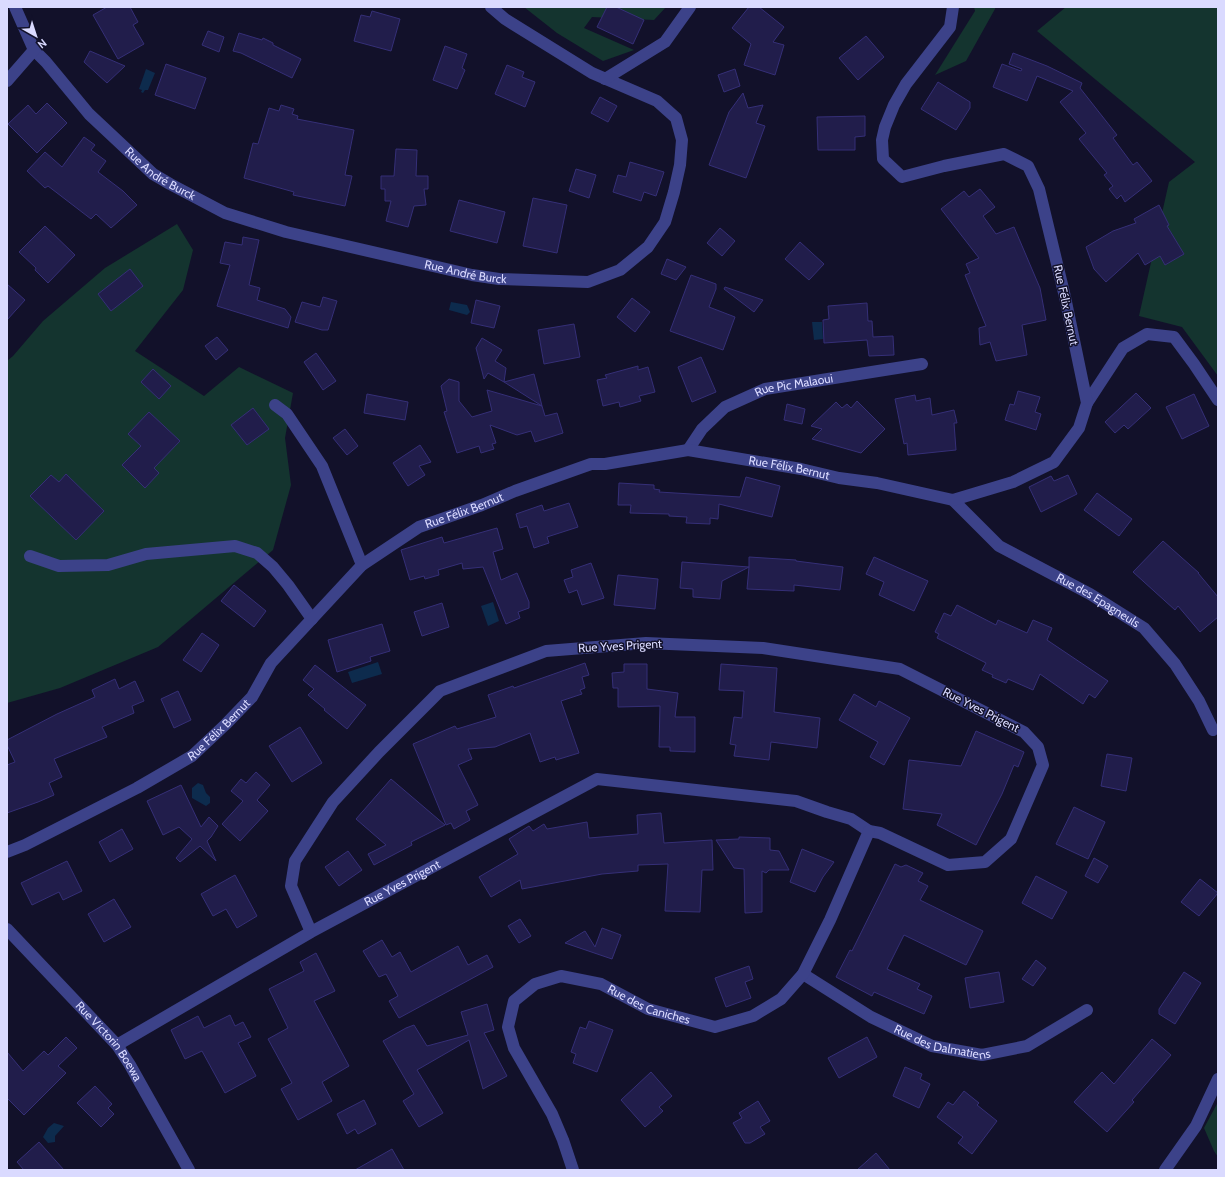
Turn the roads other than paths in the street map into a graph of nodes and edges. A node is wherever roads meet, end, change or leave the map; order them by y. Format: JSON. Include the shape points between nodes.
{"nodes":[{"id":1,"x":15,"y":7,"type":"edge"},
{"id":2,"x":491,"y":7,"type":"edge"},
{"id":3,"x":690,"y":7,"type":"edge"},
{"id":4,"x":953,"y":7,"type":"edge"},
{"id":5,"x":34,"y":50,"type":"junction"},
{"id":6,"x":605,"y":79,"type":"junction"},
{"id":7,"x":7,"y":80,"type":"edge"},
{"id":8,"x":922,"y":364,"type":"dead end"},
{"id":9,"x":1218,"y":400,"type":"edge"},
{"id":10,"x":1087,"y":403,"type":"junction"},
{"id":11,"x":275,"y":405,"type":"dead end"},
{"id":12,"x":688,"y":450,"type":"junction"},
{"id":13,"x":953,"y":500,"type":"junction"},
{"id":14,"x":30,"y":556,"type":"dead end"},
{"id":15,"x":362,"y":565,"type":"junction"},
{"id":16,"x":312,"y":619,"type":"junction"},
{"id":17,"x":1213,"y":730,"type":"dead end"},
{"id":18,"x":869,"y":831,"type":"junction"},
{"id":19,"x":7,"y":852,"type":"edge"},
{"id":20,"x":7,"y":929,"type":"edge"},
{"id":21,"x":311,"y":932,"type":"junction"},
{"id":22,"x":803,"y":974,"type":"junction"},
{"id":23,"x":1087,"y":1010,"type":"dead end"},
{"id":24,"x":117,"y":1045,"type":"junction"},
{"id":25,"x":1218,"y":1079,"type":"edge"},
{"id":26,"x":189,"y":1170,"type":"edge"},
{"id":27,"x":573,"y":1170,"type":"edge"},
{"id":28,"x":1165,"y":1170,"type":"edge"}],
"edges":[{"from":1,"to":5,"type":"street","name":"Rue André Burck"},
{"from":2,"to":6,"type":"street","name":"Rue André Burck","via":[[505,19]]},
{"from":3,"to":6,"type":"street","via":[[665,42]]},
{"from":4,"to":10,"type":"street","name":"Rue Félix Bernut","via":[[950,27],[906,84],[894,105],[882,140],[883,159],[902,177],[1004,154],[1028,166],[1039,189]]},
{"from":5,"to":6,"type":"street","name":"Rue André Burck","via":[[89,114],[153,174],[225,213],[286,232],[472,275],[507,279],[588,282],[625,267],[648,247],[665,222],[680,165],[682,140],[676,118],[657,101]]},
{"from":5,"to":7,"type":"street"},
{"from":8,"to":12,"type":"street","name":"Rue Pic Malaoui","via":[[765,389],[725,406],[702,429]]},
{"from":9,"to":10,"type":"street","via":[[1174,337],[1147,334],[1123,348]]},
{"from":10,"to":13,"type":"street","name":"Rue Félix Bernut","via":[[1079,428],[1054,462],[1013,482]]},
{"from":11,"to":15,"type":"street","via":[[287,414],[322,466]]},
{"from":12,"to":13,"type":"street","name":"Rue Félix Bernut","via":[[878,483]]},
{"from":12,"to":15,"type":"street","name":"Rue Félix Bernut","via":[[591,464],[514,491],[482,505],[419,526]]},
{"from":13,"to":17,"type":"street","name":"Rue des Epagneuls","via":[[999,546],[1090,594],[1144,628],[1175,664],[1199,701]]},
{"from":14,"to":16,"type":"street","via":[[59,566],[108,565],[146,554],[235,546],[257,553],[273,567]]},
{"from":15,"to":16,"type":"street","name":"Rue Félix Bernut"},
{"from":16,"to":19,"type":"street","name":"Rue Félix Bernut","via":[[271,663],[252,697],[192,756],[137,788]]},
{"from":18,"to":21,"type":"street","name":"Rue Yves Prigent","via":[[851,819],[796,801],[597,779]]},
{"from":18,"to":21,"type":"street","name":"Rue Yves Prigent","via":[[880,833],[948,865],[985,862],[1011,839],[1043,765],[1038,746],[1024,732],[900,669],[763,648],[646,643],[546,651],[440,691],[333,802],[295,861],[291,886]]},
{"from":18,"to":22,"type":"street","name":"Rue des Caniches"},
{"from":20,"to":24,"type":"street","name":"Rue Victorin Boewa"},
{"from":21,"to":24,"type":"street","name":"Rue Yves Prigent"},
{"from":22,"to":23,"type":"street","name":"Rue des Dalmatiens","via":[[871,1017],[932,1046],[982,1055],[1027,1046]]},
{"from":22,"to":27,"type":"street","name":"Rue des Caniches","via":[[781,999],[753,1016],[715,1027],[648,1009],[601,984],[561,976],[535,984],[514,1001],[508,1027],[514,1048],[552,1114]]},
{"from":24,"to":26,"type":"street","name":"Rue Victorin Boewa"},
{"from":25,"to":28,"type":"street","via":[[1196,1126]]}]}
